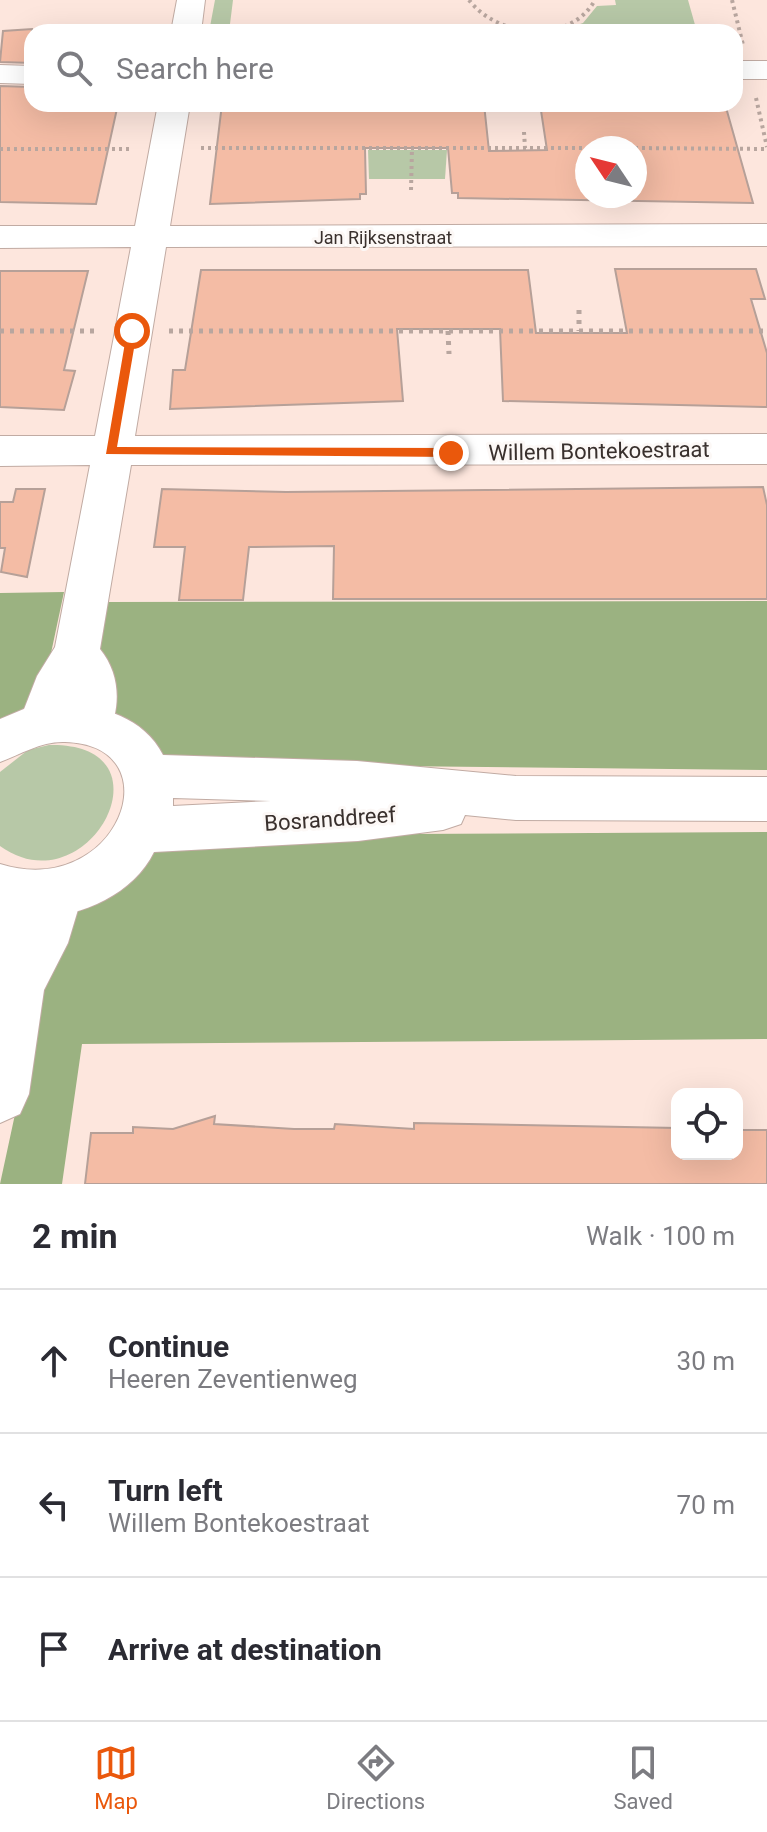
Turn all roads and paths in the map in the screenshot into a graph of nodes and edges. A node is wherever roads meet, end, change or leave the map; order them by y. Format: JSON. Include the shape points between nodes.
{"nodes":[{"id":1,"x":191,"y":0,"type":"edge"},
{"id":2,"x":469,"y":0,"type":"edge"},
{"id":3,"x":595,"y":0,"type":"edge"},
{"id":4,"x":187,"y":24,"type":"edge"},
{"id":5,"x":500,"y":24,"type":"edge"},
{"id":6,"x":571,"y":24,"type":"edge"},
{"id":7,"x":743,"y":70,"type":"edge"},
{"id":8,"x":767,"y":70,"type":"edge"},
{"id":9,"x":0,"y":74,"type":"edge"},
{"id":10,"x":24,"y":75,"type":"edge"},
{"id":11,"x":173,"y":112,"type":"edge"},
{"id":12,"x":524,"y":132,"type":"dead end"},
{"id":13,"x":166,"y":148,"type":"junction"},
{"id":14,"x":412,"y":148,"type":"junction"},
{"id":15,"x":525,"y":148,"type":"junction"},
{"id":16,"x":575,"y":148,"type":"edge"},
{"id":17,"x":647,"y":148,"type":"edge"},
{"id":18,"x":0,"y":149,"type":"edge"},
{"id":19,"x":767,"y":149,"type":"edge"},
{"id":20,"x":411,"y":190,"type":"dead end"},
{"id":21,"x":767,"y":235,"type":"edge"},
{"id":22,"x":0,"y":237,"type":"edge"},
{"id":23,"x":149,"y":238,"type":"junction"},
{"id":24,"x":579,"y":310,"type":"dead end"},
{"id":25,"x":0,"y":331,"type":"edge"},
{"id":26,"x":132,"y":331,"type":"junction"},
{"id":27,"x":448,"y":331,"type":"junction"},
{"id":28,"x":579,"y":331,"type":"junction"},
{"id":29,"x":767,"y":331,"type":"edge"},
{"id":30,"x":449,"y":354,"type":"dead end"},
{"id":31,"x":767,"y":449,"type":"edge"},
{"id":32,"x":0,"y":451,"type":"edge"},
{"id":33,"x":110,"y":451,"type":"junction"},
{"id":34,"x":66,"y":723,"type":"junction"},
{"id":35,"x":0,"y":741,"type":"edge"},
{"id":36,"x":148,"y":776,"type":"junction"},
{"id":37,"x":516,"y":798,"type":"junction"},
{"id":38,"x":767,"y":799,"type":"edge"},
{"id":39,"x":142,"y":830,"type":"junction"},
{"id":40,"x":24,"y":891,"type":"edge"},
{"id":41,"x":0,"y":1094,"type":"edge"}],
"edges":[{"from":1,"to":4,"type":"street"},
{"from":2,"to":5,"type":"path","via":[[480,15]]},
{"from":3,"to":6,"type":"path","via":[[589,14]]},
{"from":7,"to":8,"type":"street"},
{"from":9,"to":10,"type":"street"},
{"from":11,"to":13,"type":"street"},
{"from":12,"to":15,"type":"path"},
{"from":13,"to":14,"type":"path"},
{"from":13,"to":18,"type":"path"},
{"from":13,"to":23,"type":"street"},
{"from":14,"to":15,"type":"path"},
{"from":14,"to":20,"type":"path"},
{"from":15,"to":16,"type":"path"},
{"from":17,"to":19,"type":"path"},
{"from":21,"to":23,"type":"street","name":"Jan Rijksenstraat"},
{"from":22,"to":23,"type":"street","name":"Jan Rijksenstraat"},
{"from":23,"to":26,"type":"street"},
{"from":24,"to":28,"type":"path"},
{"from":25,"to":26,"type":"path"},
{"from":26,"to":27,"type":"path"},
{"from":26,"to":33,"type":"street"},
{"from":27,"to":28,"type":"path"},
{"from":27,"to":30,"type":"path"},
{"from":28,"to":29,"type":"path"},
{"from":31,"to":33,"type":"street","name":"Willem Bontekoestraat"},
{"from":32,"to":33,"type":"street","name":"Willem Bontekoestraat"},
{"from":33,"to":34,"type":"street","via":[[77,653],[60,676]]},
{"from":34,"to":35,"type":"street"},
{"from":34,"to":36,"type":"street","via":[[117,734],[137,752]]},
{"from":36,"to":37,"type":"street","name":"Bosranddreef","via":[[357,782]]},
{"from":36,"to":39,"type":"street","via":[[150,802]]},
{"from":37,"to":38,"type":"street","name":"Bosranddreef"},
{"from":37,"to":39,"type":"street","name":"Bosranddreef","via":[[358,819]]},
{"from":39,"to":40,"type":"street","via":[[122,858],[93,881]]},
{"from":40,"to":41,"type":"street","via":[[41,943],[18,984]]}]}
